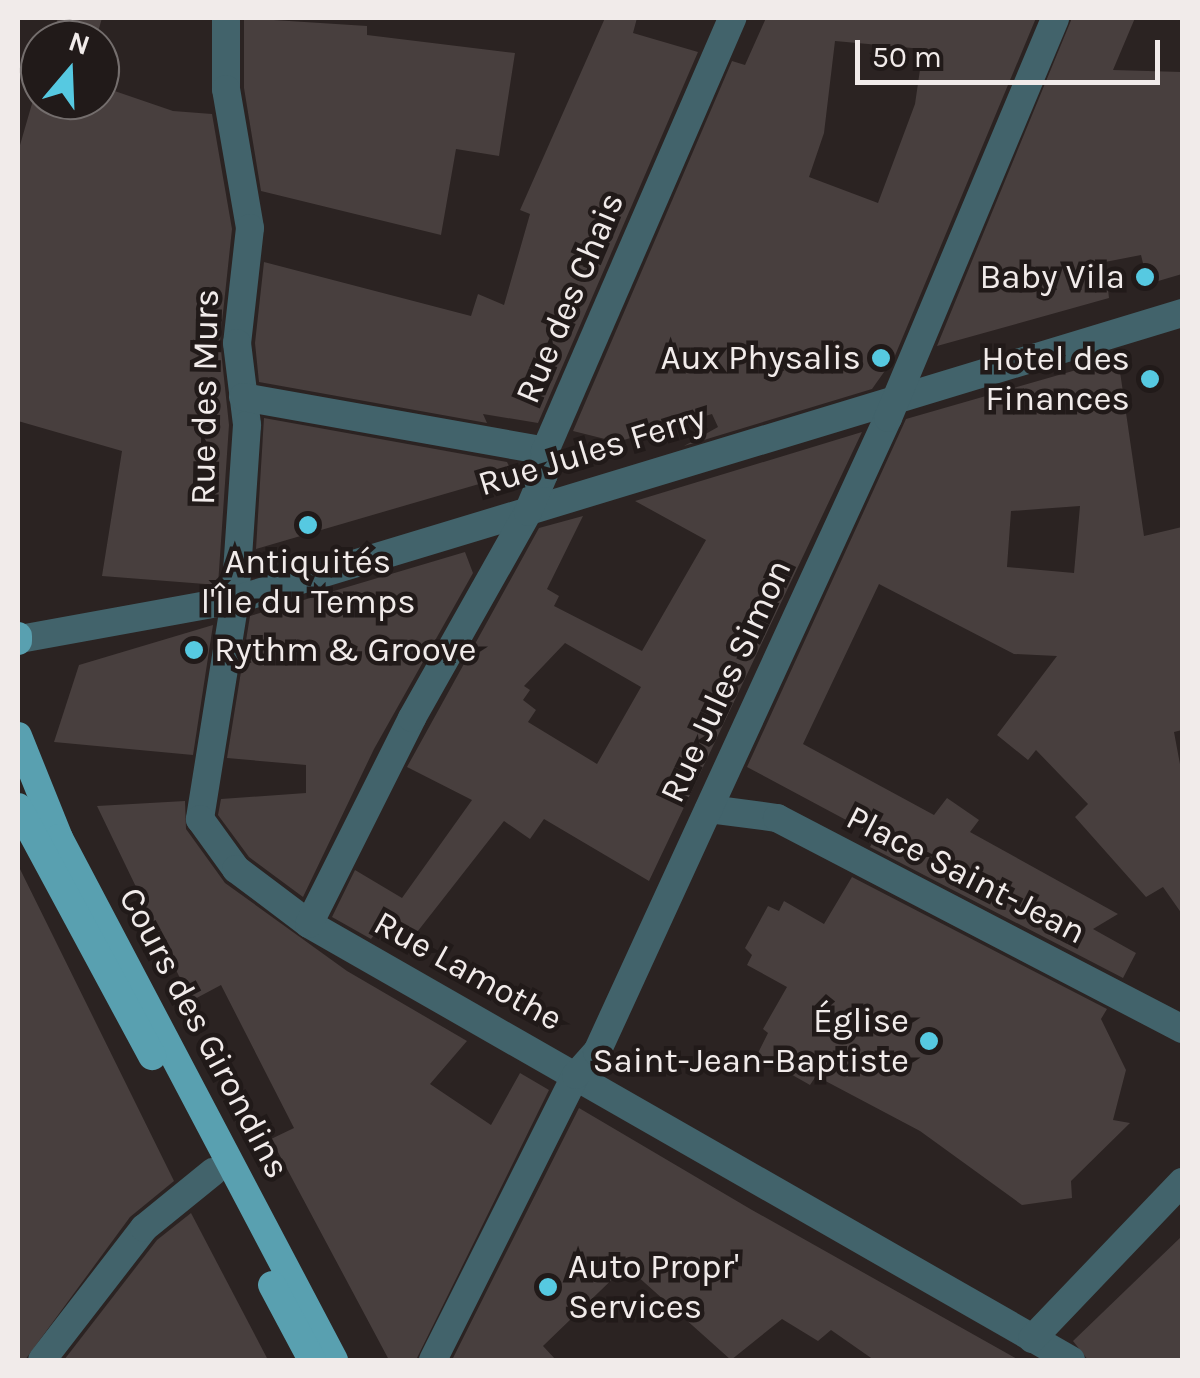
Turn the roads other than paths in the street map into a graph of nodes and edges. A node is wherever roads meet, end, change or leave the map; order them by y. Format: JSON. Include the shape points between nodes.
{"nodes":[{"id":1,"x":226,"y":18,"type":"edge"},
{"id":2,"x":732,"y":18,"type":"edge"},
{"id":3,"x":1055,"y":18,"type":"edge"},
{"id":4,"x":1182,"y":313,"type":"edge"},
{"id":5,"x":244,"y":397,"type":"junction"},
{"id":6,"x":894,"y":397,"type":"junction"},
{"id":7,"x":544,"y":451,"type":"junction"},
{"id":8,"x":528,"y":512,"type":"junction"},
{"id":9,"x":234,"y":600,"type":"junction"},
{"id":10,"x":18,"y":639,"type":"edge"},
{"id":11,"x":18,"y":736,"type":"edge"},
{"id":12,"x":709,"y":809,"type":"junction"},
{"id":13,"x":20,"y":816,"type":"edge"},
{"id":14,"x":309,"y":924,"type":"junction"},
{"id":15,"x":1182,"y":1029,"type":"edge"},
{"id":16,"x":576,"y":1074,"type":"junction"},
{"id":17,"x":213,"y":1172,"type":"junction"},
{"id":18,"x":1182,"y":1182,"type":"edge"},
{"id":19,"x":1032,"y":1339,"type":"junction"},
{"id":20,"x":42,"y":1360,"type":"edge"},
{"id":21,"x":312,"y":1360,"type":"edge"},
{"id":22,"x":334,"y":1360,"type":"edge"},
{"id":23,"x":433,"y":1360,"type":"edge"},
{"id":24,"x":1071,"y":1360,"type":"edge"}],
"edges":[{"from":1,"to":5,"type":"street","name":"Rue des Murs","via":[[226,89],[250,228],[236,343]]},
{"from":2,"to":7,"type":"street","name":"Rue des Chais"},
{"from":3,"to":6,"type":"street","name":"Rue Jules Simon"},
{"from":4,"to":6,"type":"street","name":"Rue Jules Ferry"},
{"from":5,"to":7,"type":"street"},
{"from":5,"to":9,"type":"street","name":"Rue des Murs"},
{"from":6,"to":8,"type":"street","name":"Rue Jules Ferry"},
{"from":6,"to":12,"type":"street","name":"Rue Jules Simon"},
{"from":7,"to":8,"type":"street","name":"Rue des Chais","via":[[544,474]]},
{"from":8,"to":9,"type":"street","name":"Rue Jules Ferry"},
{"from":8,"to":14,"type":"street","name":"Rue des Chais","via":[[412,718]]},
{"from":9,"to":10,"type":"street","name":"Rue Jules Ferry"},
{"from":9,"to":14,"type":"street","name":"Rue Lamothe","via":[[200,819],[236,869]]},
{"from":11,"to":22,"type":"main road","name":"Cours des Girondins","via":[[58,838]]},
{"from":12,"to":15,"type":"street","name":"Place Saint-Jean","via":[[776,818]]},
{"from":12,"to":16,"type":"street","name":"Rue Jules Simon","via":[[597,1052]]},
{"from":13,"to":17,"type":"main road","name":"Cours des Girondins"},
{"from":14,"to":16,"type":"street","name":"Rue Lamothe"},
{"from":16,"to":19,"type":"street","name":"Rue Lamothe"},
{"from":16,"to":23,"type":"street","name":"Rue Jules Simon"},
{"from":17,"to":20,"type":"street","via":[[144,1228]]},
{"from":17,"to":21,"type":"main road","name":"Cours des Girondins"},
{"from":18,"to":19,"type":"street"},
{"from":19,"to":24,"type":"street","name":"Rue Lamothe"}]}
